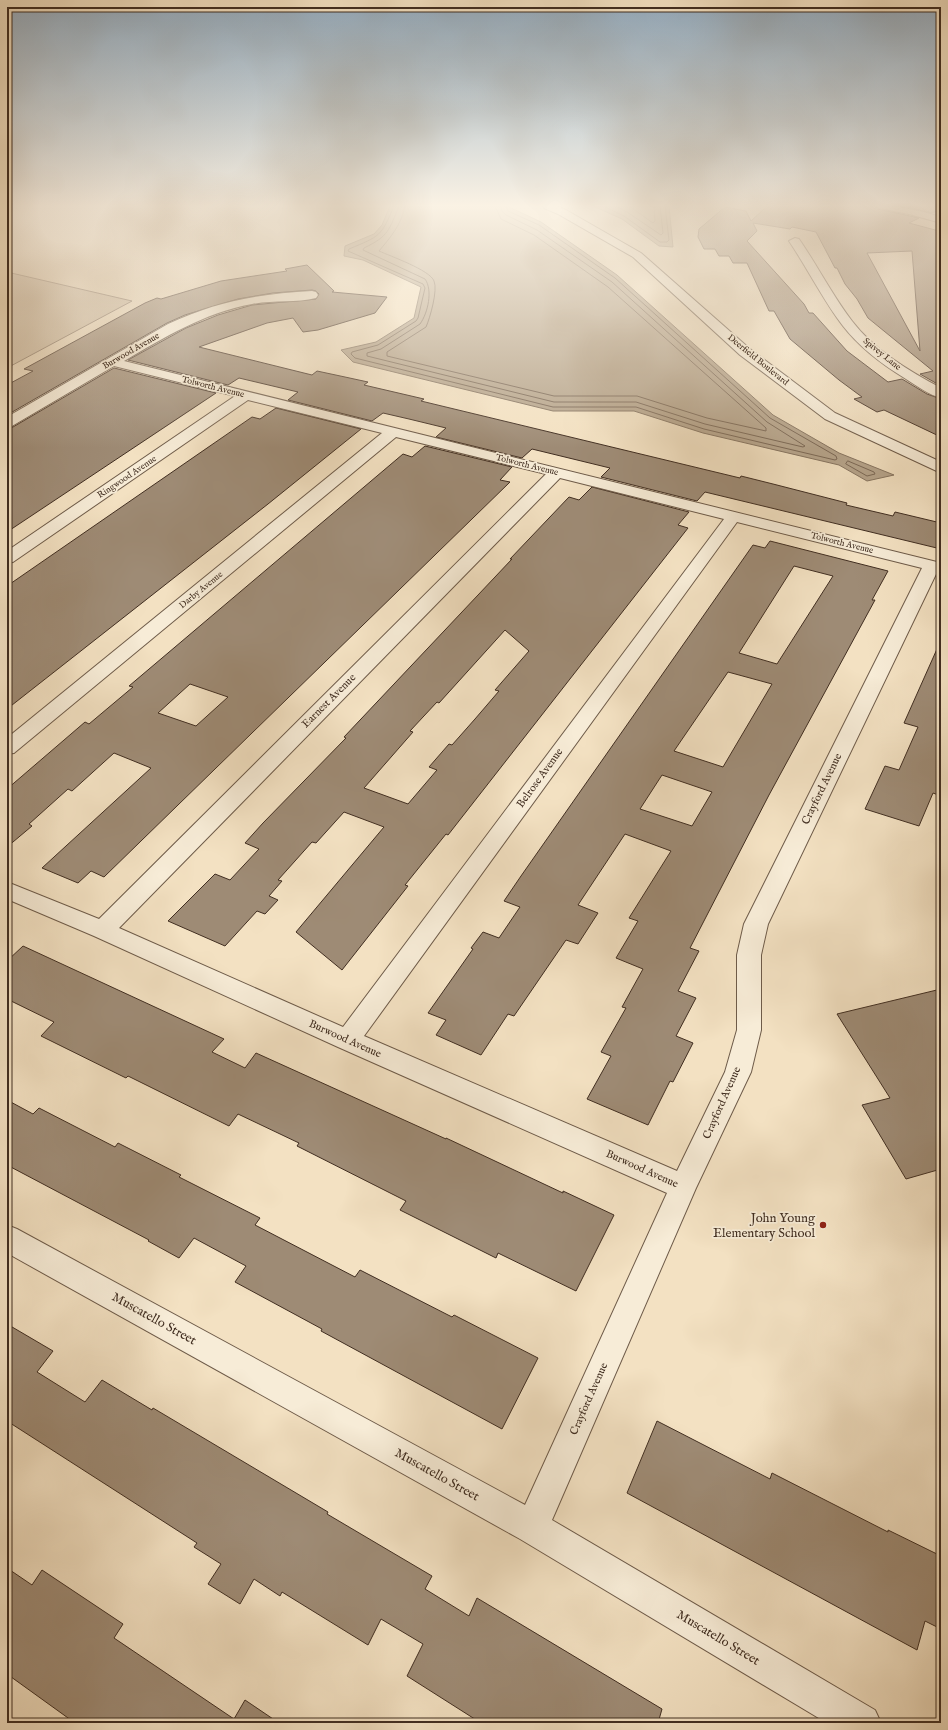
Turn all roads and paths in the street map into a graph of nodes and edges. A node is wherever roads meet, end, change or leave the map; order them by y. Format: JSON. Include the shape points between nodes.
{"nodes":[{"id":1,"x":672,"y":287,"type":"edge"},
{"id":2,"x":824,"y":287,"type":"edge"},
{"id":3,"x":312,"y":295,"type":"dead end"},
{"id":4,"x":113,"y":362,"type":"junction"},
{"id":5,"x":941,"y":394,"type":"edge"},
{"id":6,"x":246,"y":395,"type":"junction"},
{"id":7,"x":7,"y":423,"type":"edge"},
{"id":8,"x":393,"y":432,"type":"junction"},
{"id":9,"x":941,"y":468,"type":"edge"},
{"id":10,"x":556,"y":472,"type":"junction"},
{"id":11,"x":733,"y":516,"type":"junction"},
{"id":12,"x":7,"y":558,"type":"edge"},
{"id":13,"x":937,"y":566,"type":"edge"},
{"id":14,"x":7,"y":748,"type":"edge"},
{"id":15,"x":7,"y":890,"type":"edge"},
{"id":16,"x":102,"y":930,"type":"junction"},
{"id":17,"x":347,"y":1040,"type":"junction"},
{"id":18,"x":683,"y":1187,"type":"junction"},
{"id":19,"x":7,"y":1238,"type":"edge"},
{"id":20,"x":532,"y":1528,"type":"junction"},
{"id":21,"x":862,"y":1723,"type":"edge"}],
"edges":[{"from":1,"to":9,"type":"street","name":"Deerfield Boulevard","via":[[745,352],[830,416]]},
{"from":2,"to":5,"type":"street","name":"Spivey Lane","via":[[849,325],[871,346],[897,367]]},
{"from":3,"to":4,"type":"street","name":"Burwood Avenue","via":[[265,298],[195,316]]},
{"from":4,"to":6,"type":"street","name":"Tolworth Avenue"},
{"from":4,"to":7,"type":"street","name":"Burwood Avenue"},
{"from":6,"to":8,"type":"street","name":"Tolworth Avenue"},
{"from":6,"to":12,"type":"street","name":"Ringwood Avenue"},
{"from":8,"to":10,"type":"street","name":"Tolworth Avenue"},
{"from":8,"to":14,"type":"street","name":"Darby Avenue"},
{"from":10,"to":11,"type":"street","name":"Tolworth Avenue"},
{"from":10,"to":16,"type":"street","name":"Earnest Avenue"},
{"from":11,"to":13,"type":"street","name":"Tolworth Avenue"},
{"from":11,"to":17,"type":"street","name":"Belrose Avenue"},
{"from":13,"to":18,"type":"street","name":"Crayford Avenue","via":[[756,924],[749,955],[749,1030],[738,1072]]},
{"from":15,"to":16,"type":"street","name":"Burwood Avenue"},
{"from":16,"to":17,"type":"street","name":"Burwood Avenue"},
{"from":17,"to":18,"type":"street","name":"Burwood Avenue"},
{"from":18,"to":20,"type":"street","name":"Crayford Avenue"},
{"from":19,"to":20,"type":"street","name":"Muscatello Street"},
{"from":20,"to":21,"type":"street","name":"Muscatello Street"}]}
